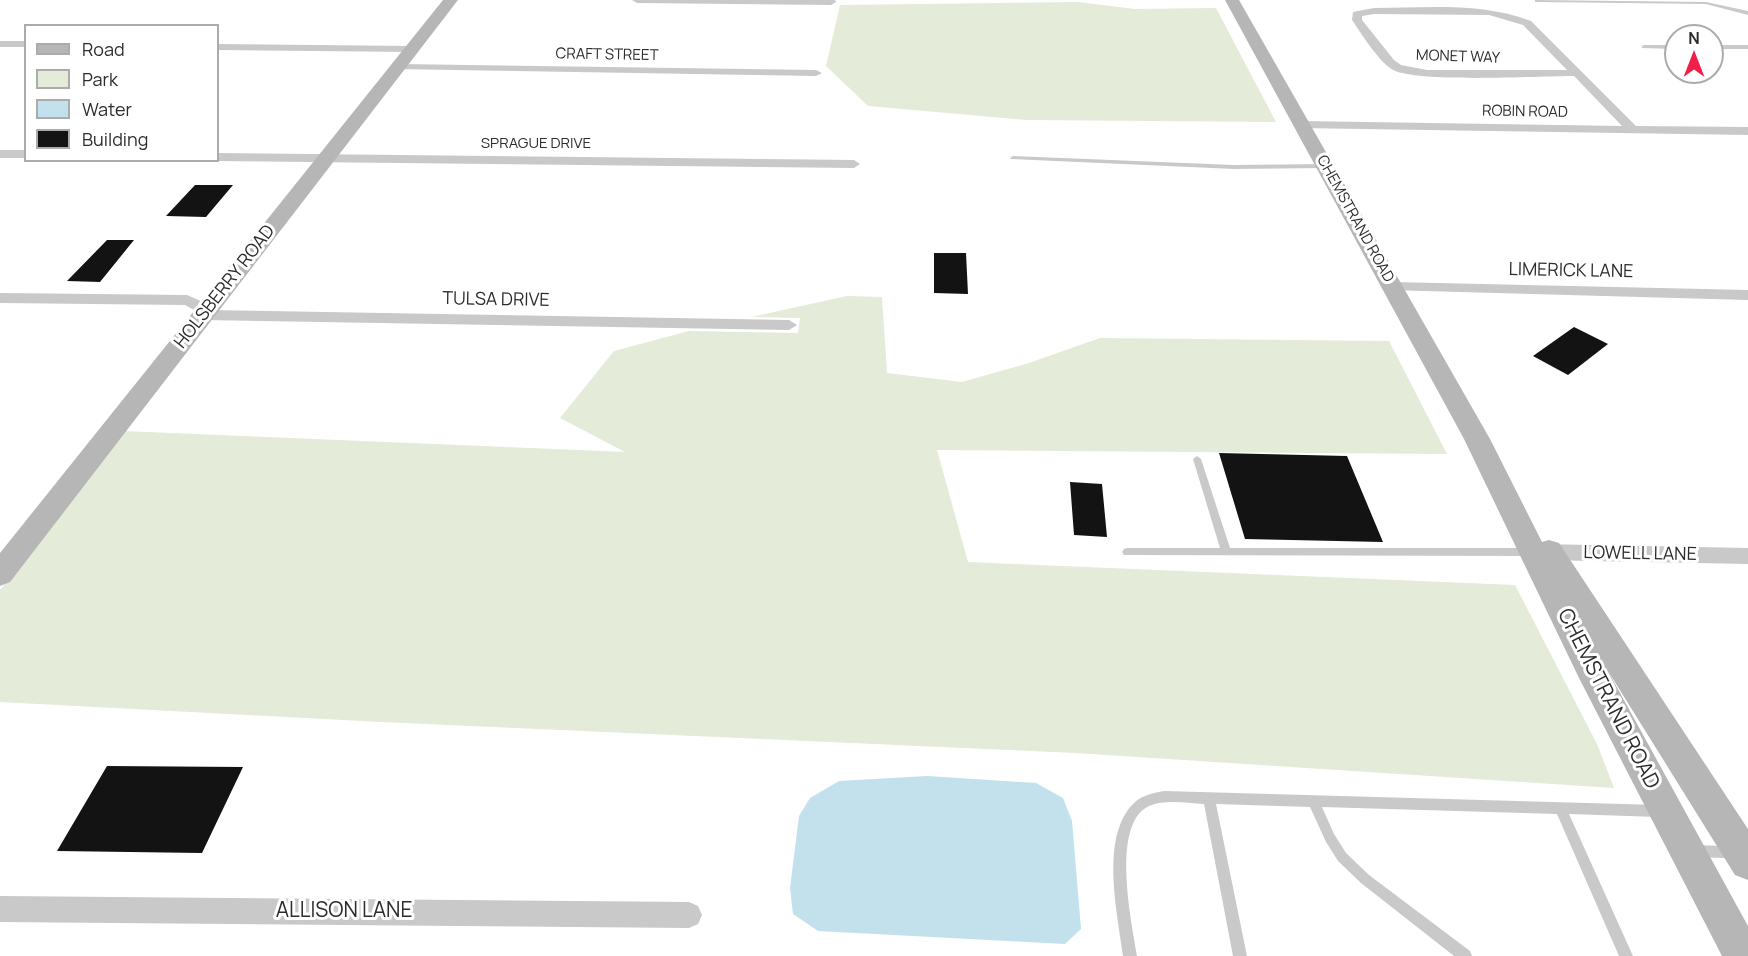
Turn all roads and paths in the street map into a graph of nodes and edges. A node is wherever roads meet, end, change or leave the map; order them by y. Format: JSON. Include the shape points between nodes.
{"nodes":[{"id":1,"x":451,"y":0,"type":"edge"},
{"id":2,"x":637,"y":0,"type":"edge"},
{"id":3,"x":1232,"y":0,"type":"edge"},
{"id":4,"x":1537,"y":1,"type":"edge"},
{"id":5,"x":831,"y":3,"type":"dead end"},
{"id":6,"x":1748,"y":13,"type":"edge"},
{"id":7,"x":0,"y":44,"type":"edge"},
{"id":8,"x":24,"y":44,"type":"edge"},
{"id":9,"x":1644,"y":46,"type":"dead end"},
{"id":10,"x":219,"y":47,"type":"edge"},
{"id":11,"x":1664,"y":47,"type":"edge"},
{"id":12,"x":1724,"y":47,"type":"edge"},
{"id":13,"x":1748,"y":47,"type":"edge"},
{"id":14,"x":412,"y":50,"type":"junction"},
{"id":15,"x":398,"y":67,"type":"junction"},
{"id":16,"x":816,"y":73,"type":"dead end"},
{"id":17,"x":1576,"y":74,"type":"junction"},
{"id":18,"x":1302,"y":125,"type":"junction"},
{"id":19,"x":1633,"y":130,"type":"junction"},
{"id":20,"x":1748,"y":131,"type":"edge"},
{"id":21,"x":0,"y":154,"type":"edge"},
{"id":22,"x":24,"y":154,"type":"edge"},
{"id":23,"x":219,"y":157,"type":"edge"},
{"id":24,"x":1013,"y":158,"type":"dead end"},
{"id":25,"x":325,"y":159,"type":"junction"},
{"id":26,"x":854,"y":164,"type":"dead end"},
{"id":27,"x":1325,"y":166,"type":"junction"},
{"id":28,"x":1393,"y":287,"type":"junction"},
{"id":29,"x":1748,"y":295,"type":"edge"},
{"id":30,"x":0,"y":298,"type":"edge"},
{"id":31,"x":203,"y":315,"type":"junction"},
{"id":32,"x":789,"y":325,"type":"dead end"},
{"id":33,"x":1197,"y":459,"type":"dead end"},
{"id":34,"x":1127,"y":552,"type":"dead end"},
{"id":35,"x":1226,"y":552,"type":"junction"},
{"id":36,"x":1541,"y":552,"type":"junction"},
{"id":37,"x":1748,"y":556,"type":"edge"},
{"id":38,"x":4,"y":563,"type":"edge"},
{"id":39,"x":1209,"y":798,"type":"junction"},
{"id":40,"x":1314,"y":802,"type":"junction"},
{"id":41,"x":1561,"y":809,"type":"junction"},
{"id":42,"x":1666,"y":812,"type":"junction"},
{"id":43,"x":1687,"y":851,"type":"junction"},
{"id":44,"x":1746,"y":856,"type":"edge"},
{"id":45,"x":0,"y":909,"type":"edge"},
{"id":46,"x":688,"y":915,"type":"dead end"},
{"id":47,"x":1130,"y":956,"type":"edge"},
{"id":48,"x":1240,"y":956,"type":"edge"},
{"id":49,"x":1465,"y":956,"type":"edge"},
{"id":50,"x":1626,"y":956,"type":"edge"},
{"id":51,"x":1743,"y":956,"type":"edge"}],
"edges":[{"from":1,"to":14,"type":"street","name":"HOLSBERRY ROAD"},
{"from":2,"to":5,"type":"street"},
{"from":3,"to":18,"type":"street","name":"CHEMSTRAND ROAD"},
{"from":4,"to":6,"type":"lane","via":[[1706,3]]},
{"from":7,"to":8,"type":"street"},
{"from":9,"to":11,"type":"lane"},
{"from":10,"to":14,"type":"street"},
{"from":12,"to":13,"type":"lane"},
{"from":14,"to":15,"type":"street","name":"HOLSBERRY ROAD"},
{"from":15,"to":16,"type":"street","name":"CRAFT STREET"},
{"from":15,"to":25,"type":"street","name":"HOLSBERRY ROAD"},
{"from":17,"to":17,"type":"street","name":"MONET WAY","via":[[1527,23],[1506,15],[1374,11],[1358,14],[1357,20],[1398,68],[1427,73]]},
{"from":17,"to":19,"type":"street","name":"MONET WAY"},
{"from":18,"to":19,"type":"street","name":"ROBIN ROAD"},
{"from":18,"to":27,"type":"street","name":"CHEMSTRAND ROAD"},
{"from":19,"to":20,"type":"street","name":"ROBIN ROAD"},
{"from":21,"to":22,"type":"street"},
{"from":23,"to":25,"type":"street","name":"SPRAGUE DRIVE"},
{"from":24,"to":27,"type":"lane","via":[[1234,167]]},
{"from":25,"to":26,"type":"street","name":"SPRAGUE DRIVE"},
{"from":25,"to":31,"type":"street","name":"HOLSBERRY ROAD"},
{"from":27,"to":28,"type":"street","name":"CHEMSTRAND ROAD"},
{"from":28,"to":29,"type":"street","name":"LIMERICK LANE"},
{"from":28,"to":36,"type":"street","name":"CHEMSTRAND ROAD"},
{"from":30,"to":31,"type":"street","via":[[186,300],[196,303]]},
{"from":31,"to":32,"type":"street","name":"TULSA DRIVE"},
{"from":31,"to":38,"type":"street","name":"HOLSBERRY ROAD"},
{"from":33,"to":35,"type":"lane"},
{"from":34,"to":35,"type":"lane"},
{"from":35,"to":36,"type":"lane"},
{"from":36,"to":37,"type":"street","name":"LOWELL LANE"},
{"from":36,"to":42,"type":"street","name":"CHEMSTRAND ROAD","via":[[1590,668]]},
{"from":36,"to":44,"type":"street","name":"CHEMSTRAND ROAD"},
{"from":39,"to":40,"type":"lane"},
{"from":39,"to":47,"type":"lane","via":[[1164,797],[1147,801],[1136,809],[1126,825],[1119,860]]},
{"from":39,"to":48,"type":"lane"},
{"from":40,"to":41,"type":"lane"},
{"from":40,"to":49,"type":"lane","via":[[1342,857]]},
{"from":41,"to":42,"type":"lane"},
{"from":41,"to":50,"type":"lane"},
{"from":42,"to":43,"type":"street","name":"CHEMSTRAND ROAD"},
{"from":43,"to":44,"type":"lane"},
{"from":43,"to":51,"type":"street","name":"CHEMSTRAND ROAD"},
{"from":45,"to":46,"type":"street","name":"ALLISON LANE"}]}
